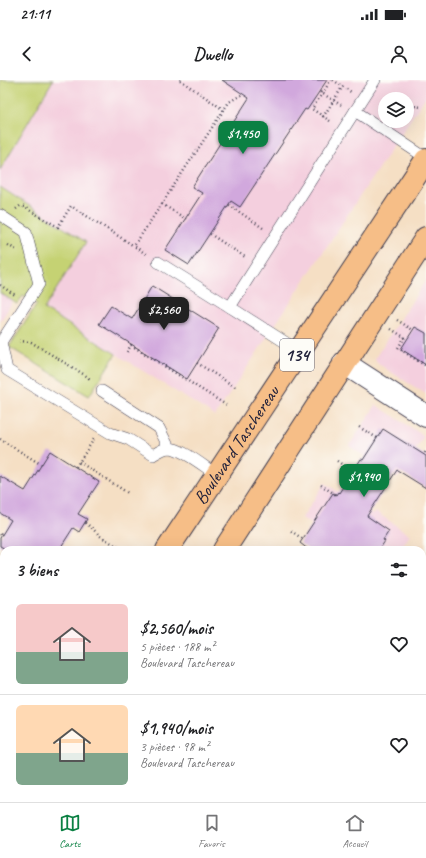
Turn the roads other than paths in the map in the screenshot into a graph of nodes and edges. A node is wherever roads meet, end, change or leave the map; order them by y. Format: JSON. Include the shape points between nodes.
{"nodes":[{"id":1,"x":375,"y":80,"type":"edge"},
{"id":2,"x":355,"y":111,"type":"junction"},
{"id":3,"x":426,"y":159,"type":"edge"},
{"id":4,"x":4,"y":218,"type":"edge"},
{"id":5,"x":426,"y":238,"type":"edge"},
{"id":6,"x":158,"y":262,"type":"road end"},
{"id":7,"x":230,"y":307,"type":"junction"},
{"id":8,"x":299,"y":351,"type":"junction"},
{"id":9,"x":344,"y":363,"type":"junction"},
{"id":10,"x":102,"y":391,"type":"dead end"},
{"id":11,"x":426,"y":416,"type":"edge"},
{"id":12,"x":169,"y":448,"type":"junction"},
{"id":13,"x":218,"y":475,"type":"junction"},
{"id":14,"x":170,"y":546,"type":"edge"},
{"id":15,"x":229,"y":546,"type":"edge"}],
"edges":[{"from":1,"to":2,"type":"lane"},
{"from":2,"to":3,"type":"lane"},
{"from":2,"to":7,"type":"lane"},
{"from":3,"to":8,"type":"main road","name":"Boulevard Taschereau","number":"134"},
{"from":4,"to":12,"type":"lane","via":[[26,232],[39,284],[2,342],[7,370],[110,433],[128,439],[153,455]]},
{"from":5,"to":9,"type":"main road","number":"134"},
{"from":6,"to":7,"type":"lane"},
{"from":7,"to":8,"type":"lane"},
{"from":8,"to":13,"type":"main road","name":"Boulevard Taschereau","number":"134"},
{"from":9,"to":11,"type":"street"},
{"from":9,"to":15,"type":"main road","number":"134"},
{"from":10,"to":12,"type":"lane","via":[[159,428]]},
{"from":12,"to":13,"type":"lane","via":[[191,457]]},
{"from":13,"to":14,"type":"main road","name":"Boulevard Taschereau","number":"134"}]}
